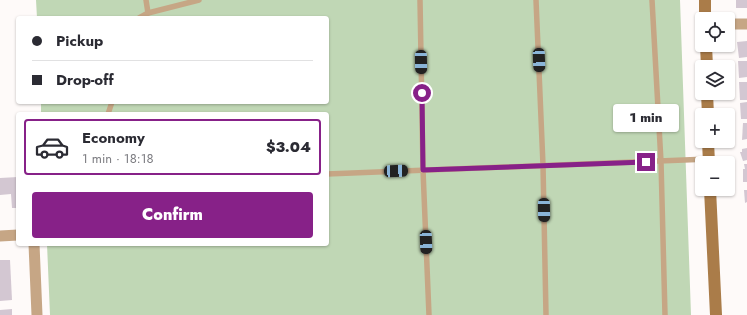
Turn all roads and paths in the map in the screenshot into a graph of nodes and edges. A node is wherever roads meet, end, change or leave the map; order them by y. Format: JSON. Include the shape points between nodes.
{"nodes":[{"id":1,"x":146,"y":0,"type":"edge"},
{"id":2,"x":199,"y":0,"type":"edge"},
{"id":3,"x":420,"y":0,"type":"edge"},
{"id":4,"x":536,"y":0,"type":"edge"},
{"id":5,"x":652,"y":0,"type":"edge"},
{"id":6,"x":705,"y":0,"type":"edge"},
{"id":7,"x":705,"y":12,"type":"edge"},
{"id":8,"x":148,"y":13,"type":"junction"},
{"id":9,"x":143,"y":16,"type":"edge"},
{"id":10,"x":735,"y":24,"type":"edge"},
{"id":11,"x":747,"y":24,"type":"edge"},
{"id":12,"x":695,"y":161,"type":"edge"},
{"id":13,"x":661,"y":162,"type":"junction"},
{"id":14,"x":543,"y":165,"type":"junction"},
{"id":15,"x":423,"y":170,"type":"junction"},
{"id":16,"x":329,"y":174,"type":"edge"},
{"id":17,"x":710,"y":196,"type":"edge"},
{"id":18,"x":16,"y":235,"type":"edge"},
{"id":19,"x":0,"y":236,"type":"edge"},
{"id":20,"x":34,"y":246,"type":"edge"},
{"id":21,"x":37,"y":315,"type":"edge"},
{"id":22,"x":429,"y":315,"type":"edge"},
{"id":23,"x":546,"y":315,"type":"edge"},
{"id":24,"x":665,"y":315,"type":"edge"},
{"id":25,"x":716,"y":315,"type":"edge"}],
"edges":[{"from":1,"to":8,"type":"lane"},
{"from":2,"to":8,"type":"lane"},
{"from":3,"to":15,"type":"lane"},
{"from":4,"to":14,"type":"lane"},
{"from":5,"to":13,"type":"lane"},
{"from":6,"to":7,"type":"main road"},
{"from":8,"to":9,"type":"lane"},
{"from":10,"to":11,"type":"street"},
{"from":12,"to":13,"type":"lane"},
{"from":13,"to":14,"type":"lane"},
{"from":13,"to":24,"type":"lane"},
{"from":14,"to":15,"type":"lane"},
{"from":14,"to":23,"type":"lane"},
{"from":15,"to":16,"type":"lane"},
{"from":15,"to":22,"type":"lane"},
{"from":17,"to":25,"type":"main road"},
{"from":18,"to":19,"type":"street"},
{"from":20,"to":21,"type":"street"}]}
